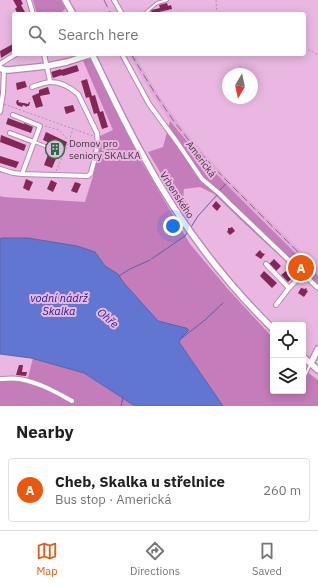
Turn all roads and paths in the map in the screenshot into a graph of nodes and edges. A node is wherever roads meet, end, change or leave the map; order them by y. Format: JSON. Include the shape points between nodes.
{"nodes":[{"id":1,"x":29,"y":0,"type":"edge"},
{"id":2,"x":66,"y":0,"type":"edge"},
{"id":3,"x":114,"y":0,"type":"edge"},
{"id":4,"x":166,"y":0,"type":"edge"},
{"id":5,"x":216,"y":0,"type":"edge"},
{"id":6,"x":32,"y":12,"type":"edge"},
{"id":7,"x":72,"y":12,"type":"edge"},
{"id":8,"x":121,"y":12,"type":"edge"},
{"id":9,"x":146,"y":12,"type":"edge"},
{"id":10,"x":217,"y":12,"type":"edge"},
{"id":11,"x":306,"y":50,"type":"edge"},
{"id":12,"x":318,"y":55,"type":"edge"},
{"id":13,"x":13,"y":56,"type":"edge"},
{"id":14,"x":44,"y":56,"type":"edge"},
{"id":15,"x":86,"y":56,"type":"edge"},
{"id":16,"x":93,"y":56,"type":"edge"},
{"id":17,"x":123,"y":56,"type":"edge"},
{"id":18,"x":0,"y":64,"type":"edge"},
{"id":19,"x":47,"y":66,"type":"junction"},
{"id":20,"x":2,"y":69,"type":"edge"},
{"id":21,"x":50,"y":82,"type":"junction"},
{"id":22,"x":32,"y":87,"type":"dead end"},
{"id":23,"x":6,"y":104,"type":"dead end"},
{"id":24,"x":0,"y":112,"type":"edge"},
{"id":25,"x":13,"y":115,"type":"dead end"},
{"id":26,"x":40,"y":126,"type":"junction"},
{"id":27,"x":73,"y":129,"type":"junction"},
{"id":28,"x":10,"y":133,"type":"dead end"},
{"id":29,"x":98,"y":139,"type":"junction"},
{"id":30,"x":69,"y":141,"type":"junction"},
{"id":31,"x":34,"y":142,"type":"junction"},
{"id":32,"x":45,"y":146,"type":"dead end"},
{"id":33,"x":142,"y":153,"type":"junction"},
{"id":34,"x":0,"y":169,"type":"edge"},
{"id":35,"x":22,"y":174,"type":"junction"},
{"id":36,"x":54,"y":175,"type":"junction"},
{"id":37,"x":0,"y":215,"type":"edge"},
{"id":38,"x":266,"y":264,"type":"dead end"},
{"id":39,"x":303,"y":274,"type":"junction"},
{"id":40,"x":289,"y":288,"type":"junction"},
{"id":41,"x":318,"y":288,"type":"edge"},
{"id":42,"x":276,"y":305,"type":"dead end"},
{"id":43,"x":270,"y":326,"type":"edge"},
{"id":44,"x":270,"y":345,"type":"edge"},
{"id":45,"x":318,"y":349,"type":"edge"},
{"id":46,"x":304,"y":358,"type":"edge"},
{"id":47,"x":311,"y":364,"type":"junction"},
{"id":48,"x":318,"y":370,"type":"edge"},
{"id":49,"x":306,"y":374,"type":"edge"},
{"id":50,"x":0,"y":379,"type":"edge"},
{"id":51,"x":78,"y":399,"type":"junction"},
{"id":52,"x":0,"y":400,"type":"edge"},
{"id":53,"x":73,"y":400,"type":"junction"},
{"id":54,"x":42,"y":406,"type":"edge"},
{"id":55,"x":97,"y":406,"type":"edge"},
{"id":56,"x":125,"y":406,"type":"edge"}],
"edges":[{"from":1,"to":6,"type":"street"},
{"from":2,"to":7,"type":"main road"},
{"from":3,"to":8,"type":"street"},
{"from":4,"to":9,"type":"lane","via":[[157,3]]},
{"from":5,"to":10,"type":"path"},
{"from":11,"to":12,"type":"path"},
{"from":13,"to":18,"type":"street"},
{"from":14,"to":19,"type":"street"},
{"from":15,"to":19,"type":"main road"},
{"from":16,"to":33,"type":"main road","name":"Vrbenského"},
{"from":17,"to":39,"type":"street","name":"Americká","via":[[149,104],[202,179]]},
{"from":19,"to":20,"type":"main road"},
{"from":19,"to":21,"type":"street"},
{"from":20,"to":24,"type":"street","via":[[4,93]]},
{"from":21,"to":22,"type":"street"},
{"from":21,"to":29,"type":"street","via":[[64,85],[78,94]]},
{"from":23,"to":27,"type":"path"},
{"from":25,"to":26,"type":"street"},
{"from":26,"to":30,"type":"path","via":[[59,130]]},
{"from":26,"to":31,"type":"street"},
{"from":27,"to":29,"type":"path"},
{"from":27,"to":30,"type":"path"},
{"from":28,"to":31,"type":"street"},
{"from":29,"to":33,"type":"path","via":[[122,149]]},
{"from":29,"to":36,"type":"street","via":[[90,175]]},
{"from":30,"to":36,"type":"path"},
{"from":31,"to":32,"type":"lane"},
{"from":31,"to":35,"type":"street"},
{"from":33,"to":43,"type":"main road","name":"Vrbenského","via":[[167,197],[202,247],[239,293]]},
{"from":34,"to":35,"type":"street"},
{"from":35,"to":36,"type":"street"},
{"from":37,"to":44,"type":"path","via":[[36,219],[52,229],[115,257],[124,259],[132,256],[162,264],[191,297],[222,307]]},
{"from":38,"to":40,"type":"street"},
{"from":39,"to":40,"type":"street"},
{"from":39,"to":41,"type":"street","name":"Americká"},
{"from":40,"to":42,"type":"street"},
{"from":45,"to":47,"type":"main road"},
{"from":46,"to":47,"type":"main road"},
{"from":47,"to":48,"type":"main road"},
{"from":47,"to":49,"type":"lane"},
{"from":50,"to":53,"type":"street","via":[[18,379],[40,385]]},
{"from":51,"to":53,"type":"path"},
{"from":51,"to":53,"type":"path"},
{"from":51,"to":55,"type":"path"},
{"from":51,"to":56,"type":"path","via":[[104,398],[119,401]]},
{"from":52,"to":54,"type":"path"}]}
